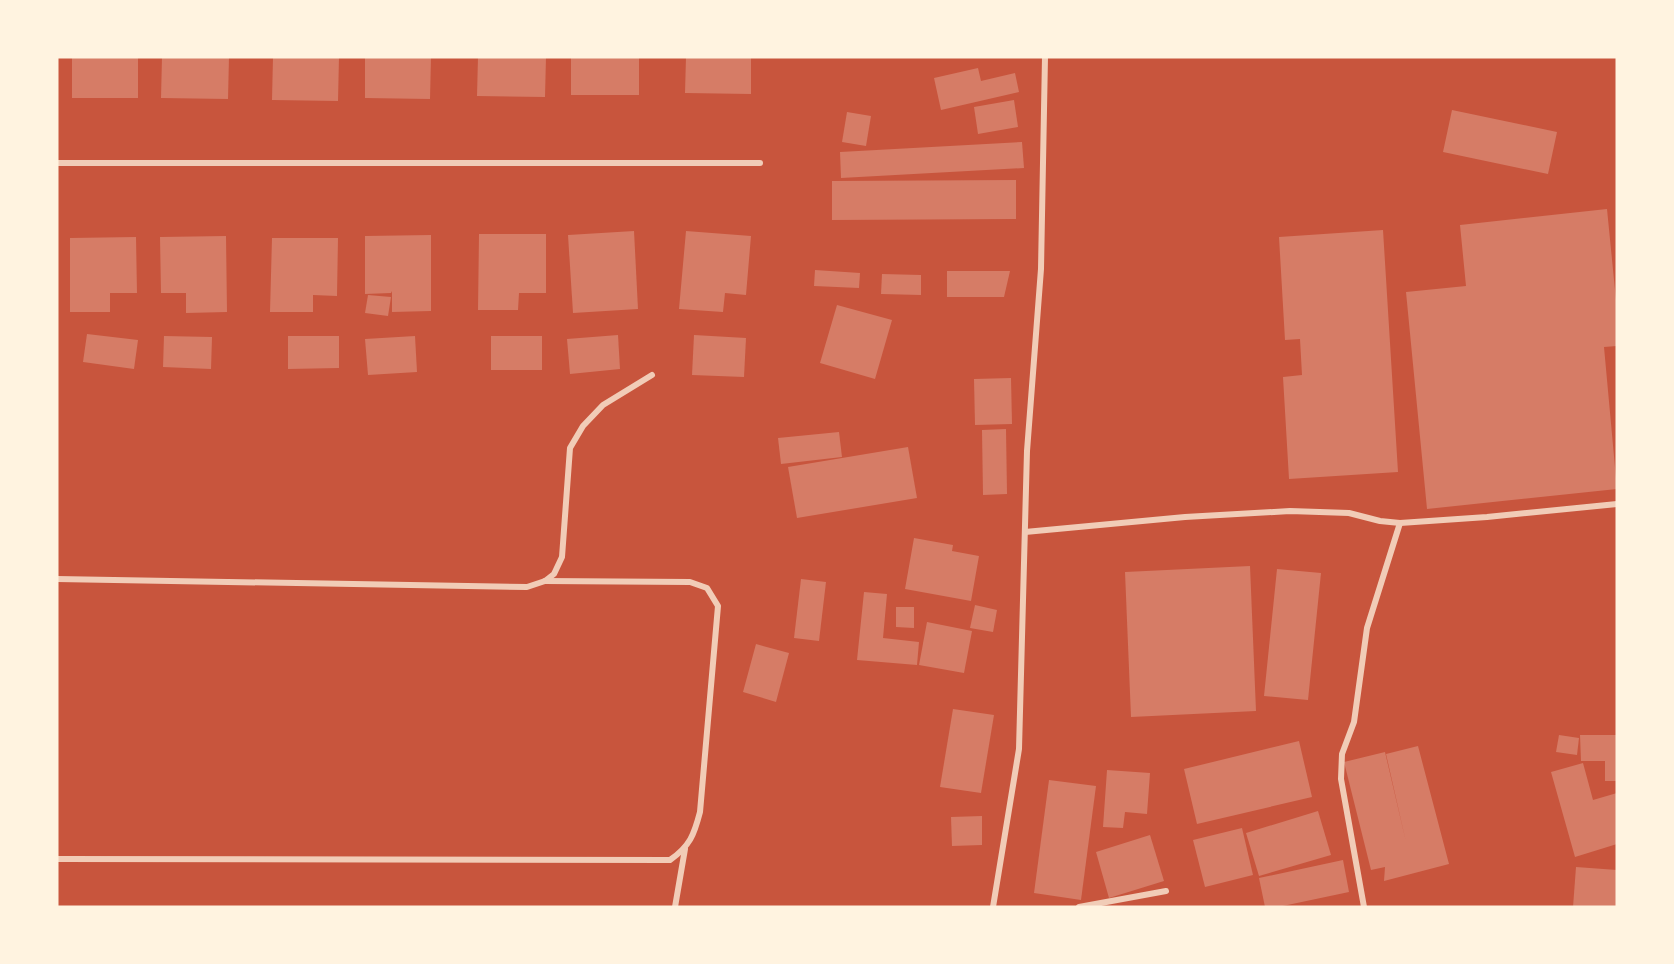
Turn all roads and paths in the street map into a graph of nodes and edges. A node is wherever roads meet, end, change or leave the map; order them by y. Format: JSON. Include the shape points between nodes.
{"nodes":[{"id":1,"x":1045,"y":57,"type":"edge"},
{"id":2,"x":57,"y":163,"type":"edge"},
{"id":3,"x":760,"y":163,"type":"dead end"},
{"id":4,"x":652,"y":375,"type":"dead end"},
{"id":5,"x":1617,"y":504,"type":"edge"},
{"id":6,"x":1400,"y":523,"type":"junction"},
{"id":7,"x":1025,"y":532,"type":"junction"},
{"id":8,"x":57,"y":579,"type":"edge"},
{"id":9,"x":545,"y":581,"type":"junction"},
{"id":10,"x":685,"y":849,"type":"junction"},
{"id":11,"x":57,"y":859,"type":"edge"},
{"id":12,"x":1166,"y":891,"type":"dead end"},
{"id":13,"x":675,"y":907,"type":"edge"},
{"id":14,"x":993,"y":907,"type":"edge"},
{"id":15,"x":1079,"y":907,"type":"edge"},
{"id":16,"x":1364,"y":907,"type":"edge"}],
"edges":[{"from":1,"to":7,"type":"street","via":[[1041,269]]},
{"from":2,"to":3,"type":"street"},
{"from":4,"to":9,"type":"street","via":[[603,405],[583,426],[570,448],[562,557],[554,574]]},
{"from":5,"to":6,"type":"street"},
{"from":6,"to":7,"type":"street","via":[[1349,513],[1290,511]]},
{"from":6,"to":16,"type":"street","via":[[1367,628],[1354,722],[1342,754],[1341,779]]},
{"from":7,"to":14,"type":"street","via":[[1019,749]]},
{"from":8,"to":9,"type":"street","via":[[527,587]]},
{"from":9,"to":10,"type":"street","via":[[690,582],[707,588],[718,606],[700,812],[696,830]]},
{"from":10,"to":11,"type":"street","via":[[670,860]]},
{"from":10,"to":13,"type":"street"},
{"from":12,"to":15,"type":"street"}]}
